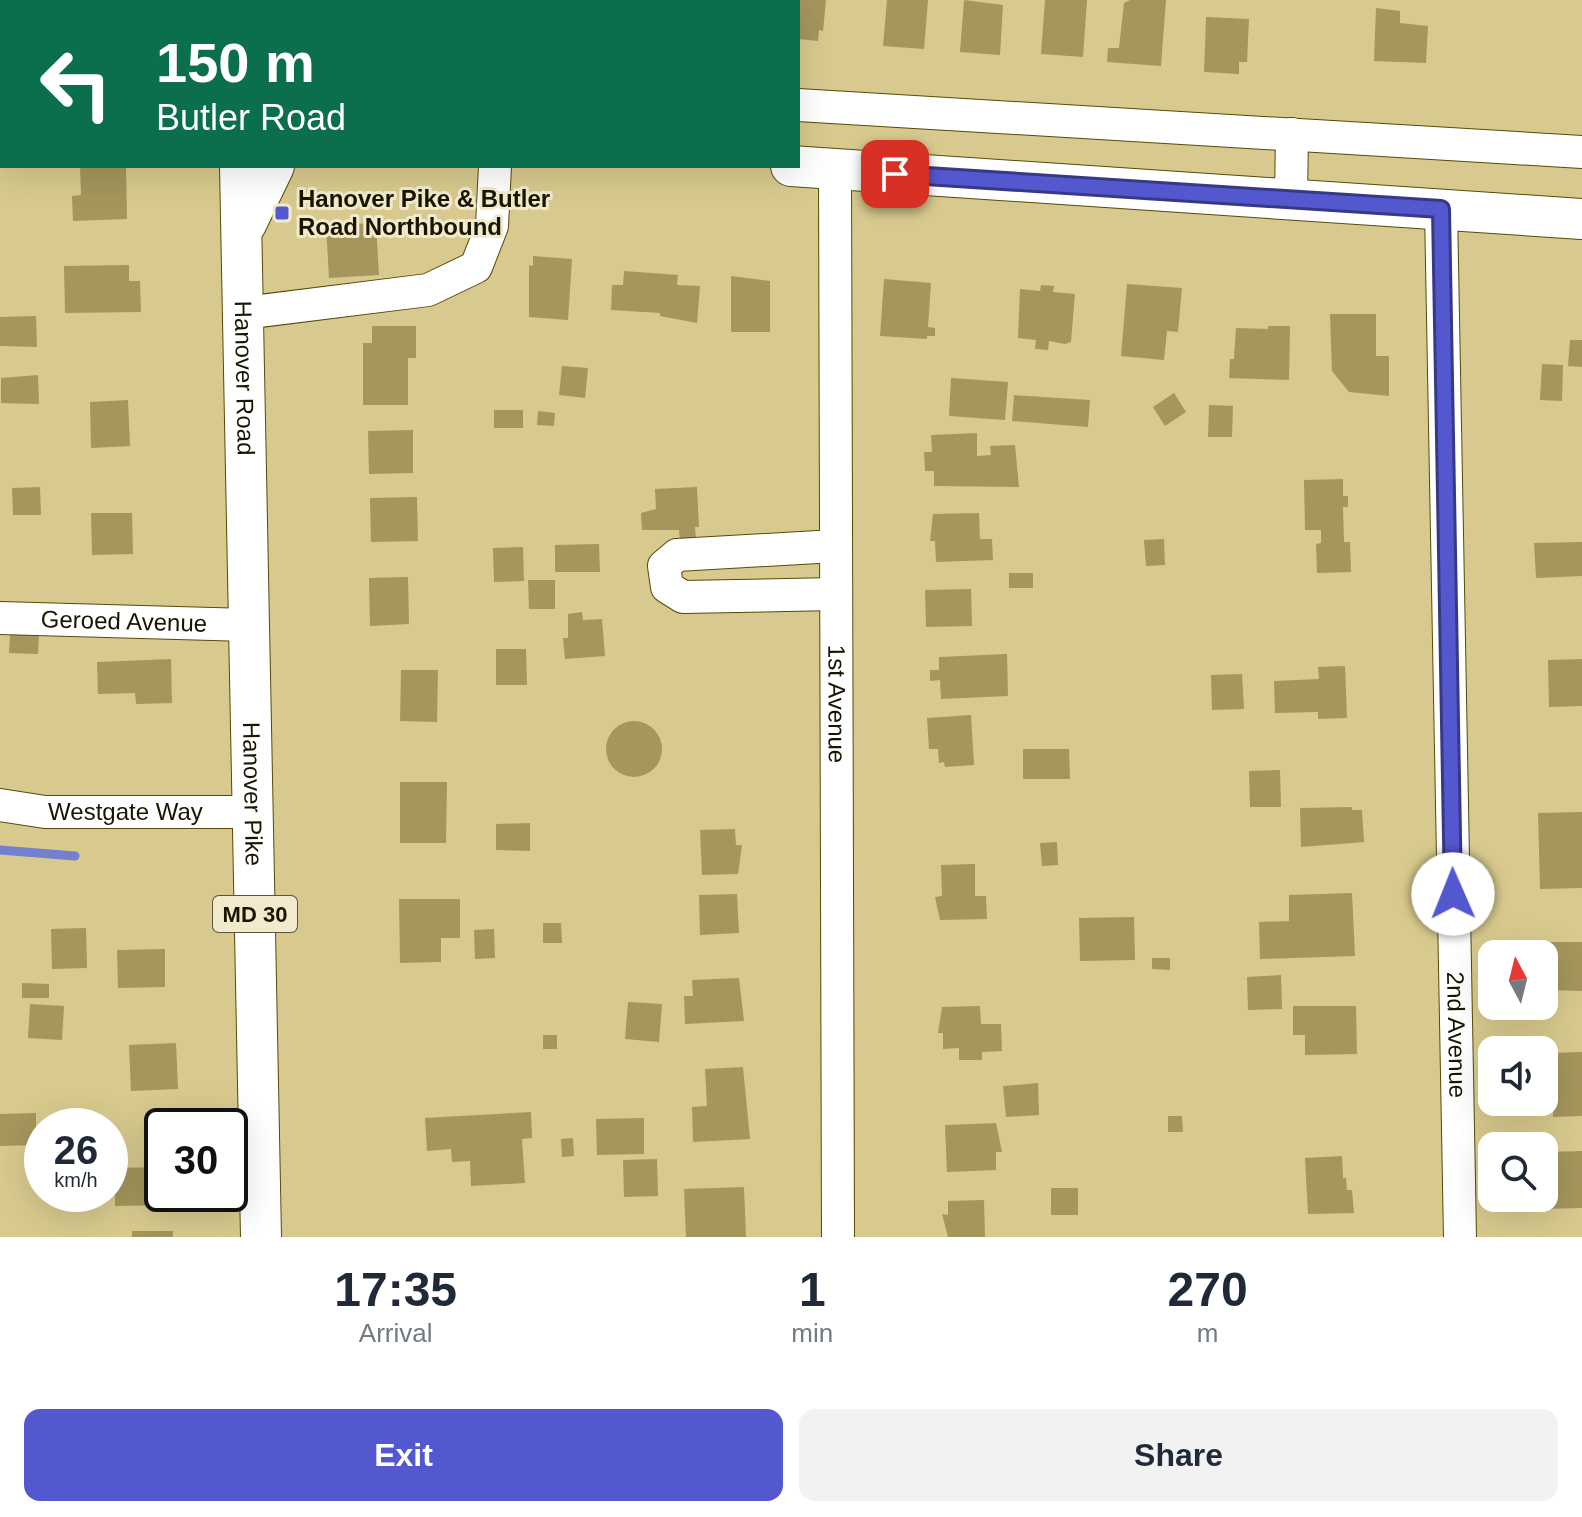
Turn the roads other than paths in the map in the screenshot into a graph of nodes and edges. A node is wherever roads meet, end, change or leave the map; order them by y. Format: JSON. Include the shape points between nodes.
{"nodes":[{"id":1,"x":800,"y":105,"type":"edge"},
{"id":2,"x":1292,"y":134,"type":"junction"},
{"id":3,"x":1582,"y":152,"type":"edge"},
{"id":4,"x":800,"y":167,"type":"edge"},
{"id":5,"x":240,"y":168,"type":"edge"},
{"id":6,"x":273,"y":168,"type":"edge"},
{"id":7,"x":495,"y":168,"type":"edge"},
{"id":8,"x":835,"y":170,"type":"junction"},
{"id":9,"x":1291,"y":198,"type":"junction"},
{"id":10,"x":1441,"y":209,"type":"junction"},
{"id":11,"x":1582,"y":219,"type":"edge"},
{"id":12,"x":242,"y":232,"type":"junction"},
{"id":13,"x":244,"y":313,"type":"junction"},
{"id":14,"x":835,"y":546,"type":"junction"},
{"id":15,"x":835,"y":594,"type":"junction"},
{"id":16,"x":248,"y":608,"type":"junction"},
{"id":17,"x":0,"y":618,"type":"edge"},
{"id":18,"x":0,"y":805,"type":"edge"},
{"id":19,"x":252,"y":812,"type":"junction"},
{"id":20,"x":261,"y":1237,"type":"edge"},
{"id":21,"x":838,"y":1237,"type":"edge"},
{"id":22,"x":1460,"y":1237,"type":"edge"}],
"edges":[{"from":1,"to":2,"type":"street"},
{"from":2,"to":3,"type":"street"},
{"from":2,"to":9,"type":"street"},
{"from":4,"to":8,"type":"main road"},
{"from":5,"to":12,"type":"main road","name":"Hanover Road","number":"MD 30"},
{"from":6,"to":12,"type":"main road"},
{"from":7,"to":13,"type":"street","via":[[492,226],[476,267],[428,290]]},
{"from":8,"to":9,"type":"main road"},
{"from":8,"to":14,"type":"street","name":"1st Avenue"},
{"from":9,"to":10,"type":"main road"},
{"from":10,"to":11,"type":"main road"},
{"from":10,"to":22,"type":"street","name":"2nd Avenue"},
{"from":12,"to":13,"type":"main road","name":"Hanover Road","number":"MD 30"},
{"from":13,"to":16,"type":"main road","name":"Hanover Road","number":"MD 30"},
{"from":14,"to":15,"type":"street","name":"1st Avenue"},
{"from":14,"to":15,"type":"street","via":[[677,555],[664,566],[667,587],[683,597]]},
{"from":15,"to":21,"type":"street","name":"1st Avenue"},
{"from":16,"to":17,"type":"street","name":"Geroed Avenue"},
{"from":16,"to":19,"type":"main road","name":"Hanover Pike","number":"MD 30"},
{"from":18,"to":19,"type":"street","name":"Westgate Way","via":[[45,812]]},
{"from":19,"to":20,"type":"main road","name":"Hanover Pike","number":"MD 30"}]}
